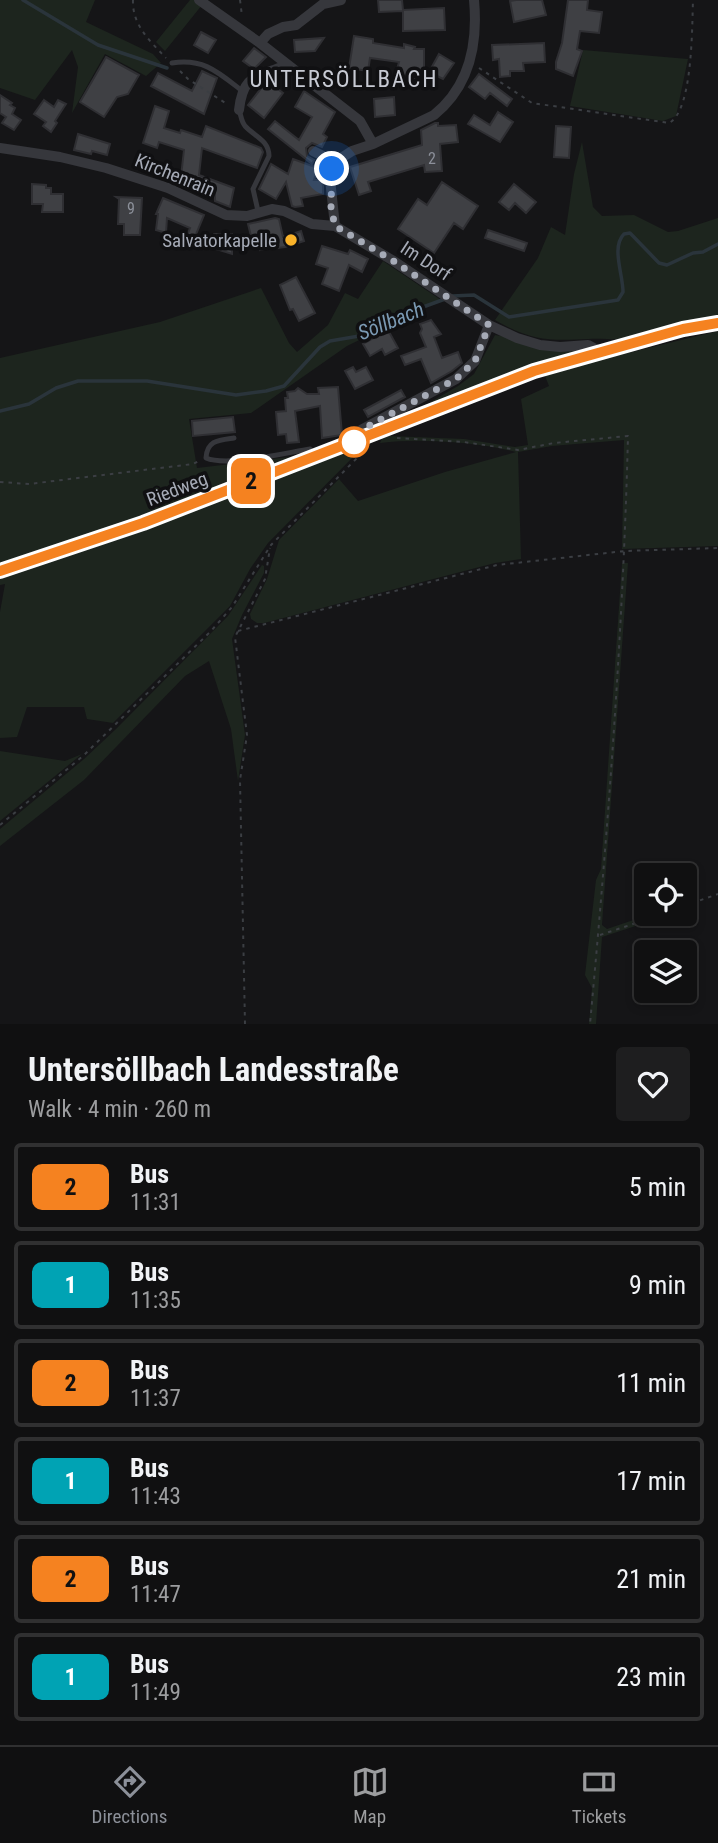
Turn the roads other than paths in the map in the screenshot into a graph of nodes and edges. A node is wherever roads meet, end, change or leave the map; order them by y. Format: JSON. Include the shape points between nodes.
{"nodes":[{"id":1,"x":199,"y":0,"type":"edge"},
{"id":2,"x":341,"y":0,"type":"edge"},
{"id":3,"x":474,"y":0,"type":"edge"},
{"id":4,"x":260,"y":43,"type":"junction"},
{"id":5,"x":172,"y":64,"type":"dead end"},
{"id":6,"x":286,"y":65,"type":"junction"},
{"id":7,"x":241,"y":90,"type":"junction"},
{"id":8,"x":239,"y":110,"type":"joint"},
{"id":9,"x":373,"y":144,"type":"junction"},
{"id":10,"x":0,"y":148,"type":"edge"},
{"id":11,"x":313,"y":151,"type":"dead end"},
{"id":12,"x":335,"y":162,"type":"junction"},
{"id":13,"x":258,"y":211,"type":"junction"},
{"id":14,"x":335,"y":226,"type":"junction"},
{"id":15,"x":718,"y":323,"type":"edge"},
{"id":16,"x":489,"y":325,"type":"junction"},
{"id":17,"x":599,"y":351,"type":"junction"},
{"id":18,"x":365,"y":437,"type":"junction"},
{"id":19,"x":234,"y":438,"type":"dead end"},
{"id":20,"x":315,"y":456,"type":"junction"},
{"id":21,"x":0,"y":571,"type":"edge"}],
"edges":[{"from":1,"to":4,"type":"street"},
{"from":2,"to":4,"type":"street","via":[[323,4],[296,25],[268,34]]},
{"from":3,"to":9,"type":"street","via":[[471,62],[462,81],[434,115]]},
{"from":4,"to":6,"type":"street"},
{"from":5,"to":7,"type":"lane","via":[[184,61],[212,67]]},
{"from":6,"to":7,"type":"street","via":[[254,78]]},
{"from":6,"to":9,"type":"street","via":[[360,121]]},
{"from":7,"to":8,"type":"street"},
{"from":8,"to":13,"type":"lane","via":[[243,124],[269,150],[253,189]]},
{"from":9,"to":12,"type":"street","via":[[352,150]]},
{"from":10,"to":13,"type":"street","name":"Kirchenrain","via":[[106,168],[168,188],[226,215],[247,216]]},
{"from":11,"to":12,"type":"street"},
{"from":12,"to":14,"type":"street","via":[[330,179]]},
{"from":13,"to":14,"type":"street","name":"Kirchenrain","via":[[284,211],[312,224]]},
{"from":14,"to":16,"type":"street","name":"Im Dorf"},
{"from":15,"to":17,"type":"main road","name":"Riedweg"},
{"from":16,"to":17,"type":"street","name":"Im Dorf","via":[[540,345],[588,345]]},
{"from":16,"to":18,"type":"street","name":"Riedweg","via":[[475,361],[456,379],[361,430]]},
{"from":17,"to":18,"type":"main road","name":"Riedweg","via":[[534,371]]},
{"from":18,"to":20,"type":"main road","name":"Riedweg"},
{"from":19,"to":20,"type":"lane","via":[[214,441],[206,458],[229,461],[310,449]]},
{"from":20,"to":21,"type":"main road","name":"Riedweg","via":[[104,537]]}]}
